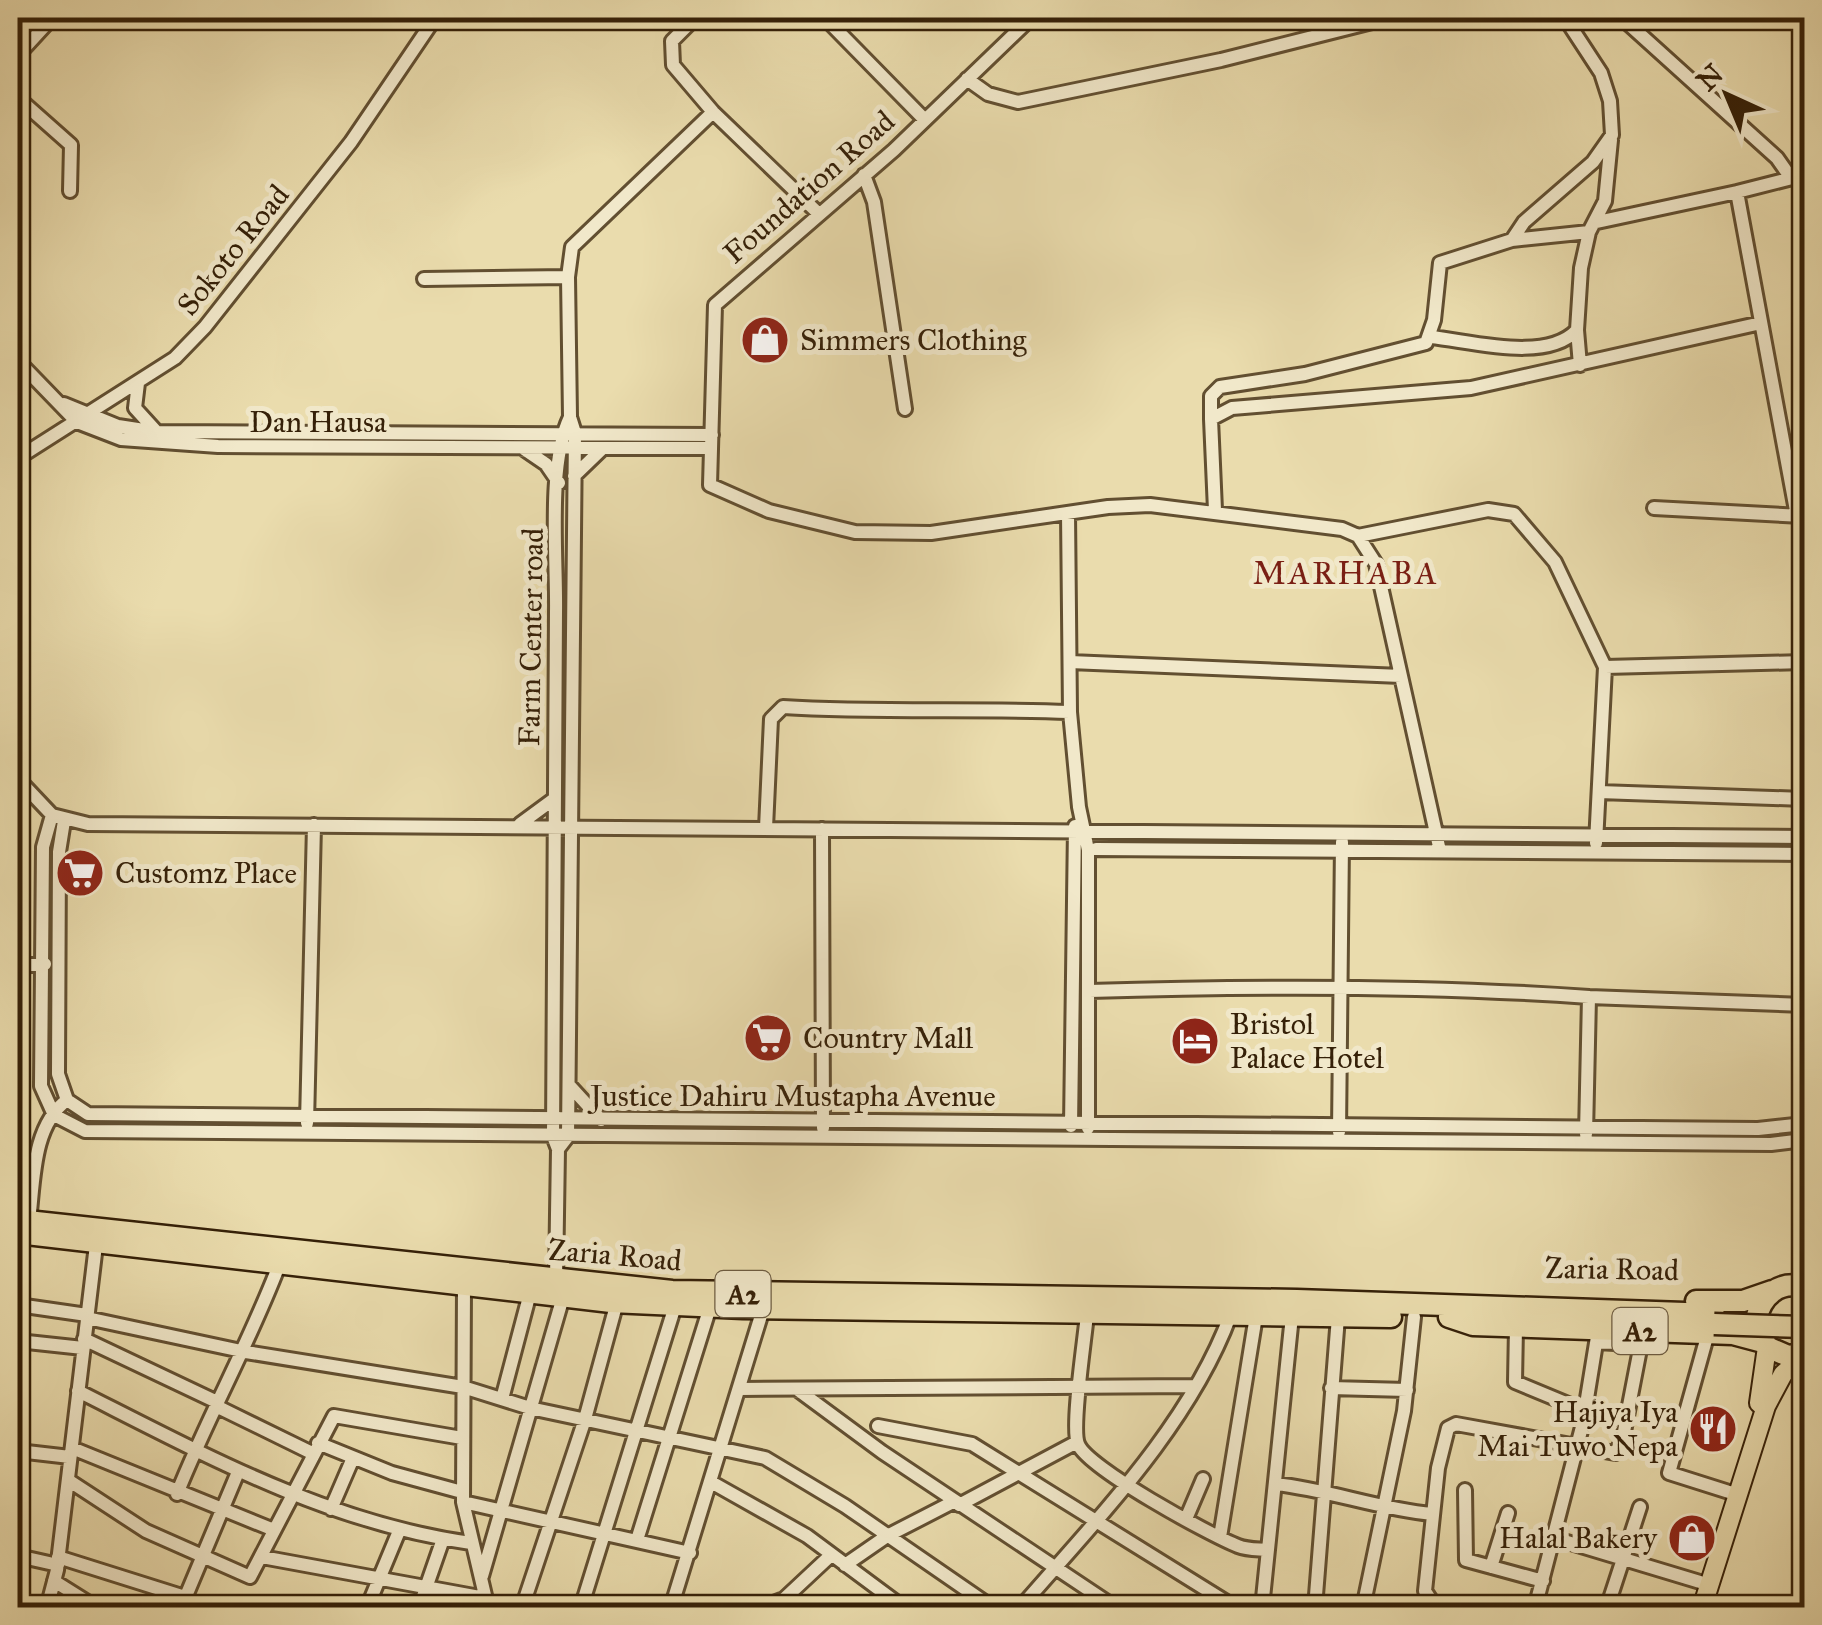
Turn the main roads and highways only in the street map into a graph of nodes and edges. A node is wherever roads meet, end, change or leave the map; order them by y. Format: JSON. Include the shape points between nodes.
{"nodes":[{"id":1,"x":21,"y":1225,"type":"edge"},
{"id":2,"x":1792,"y":1285,"type":"edge"},
{"id":3,"x":560,"y":1288,"type":"junction"},
{"id":4,"x":1450,"y":1312,"type":"junction"},
{"id":5,"x":1804,"y":1317,"type":"edge"},
{"id":6,"x":1712,"y":1324,"type":"junction"},
{"id":7,"x":1804,"y":1327,"type":"edge"},
{"id":8,"x":1766,"y":1344,"type":"junction"},
{"id":9,"x":1804,"y":1355,"type":"edge"},
{"id":10,"x":1763,"y":1403,"type":"junction"},
{"id":11,"x":1691,"y":1608,"type":"edge"},
{"id":12,"x":1702,"y":1608,"type":"edge"}],
"edges":[{"from":1,"to":3,"type":"highway","name":"Zaria Road","number":"A2"},
{"from":1,"to":3,"type":"highway","name":"Zaria Road","number":"A2","via":[[96,1245],[530,1293]]},
{"from":2,"to":4,"type":"highway","name":"Zaria Road","number":"A2","via":[[1732,1302],[1480,1296]]},
{"from":2,"to":8,"type":"highway","via":[[1764,1299],[1756,1320]]},
{"from":3,"to":4,"type":"highway","name":"Zaria Road","number":"A2","via":[[1297,1300]]},
{"from":3,"to":4,"type":"highway","name":"Zaria Road","number":"A2","via":[[618,1302],[763,1309],[1414,1317]]},
{"from":4,"to":6,"type":"highway","name":"Zaria Road","number":"A2"},
{"from":4,"to":6,"type":"highway","name":"Zaria Road","number":"A2","via":[[1473,1326],[1598,1336]]},
{"from":5,"to":6,"type":"highway","number":"A2"},
{"from":6,"to":7,"type":"highway","number":"A2","bridge":true},
{"from":6,"to":8,"type":"highway","name":"Zaria Road","number":"A2"},
{"from":8,"to":9,"type":"highway","name":"Zaria Road","via":[[1788,1356]]},
{"from":8,"to":10,"type":"main road"},
{"from":9,"to":10,"type":"main road"},
{"from":10,"to":11,"type":"main road"},
{"from":10,"to":12,"type":"main road"}]}
